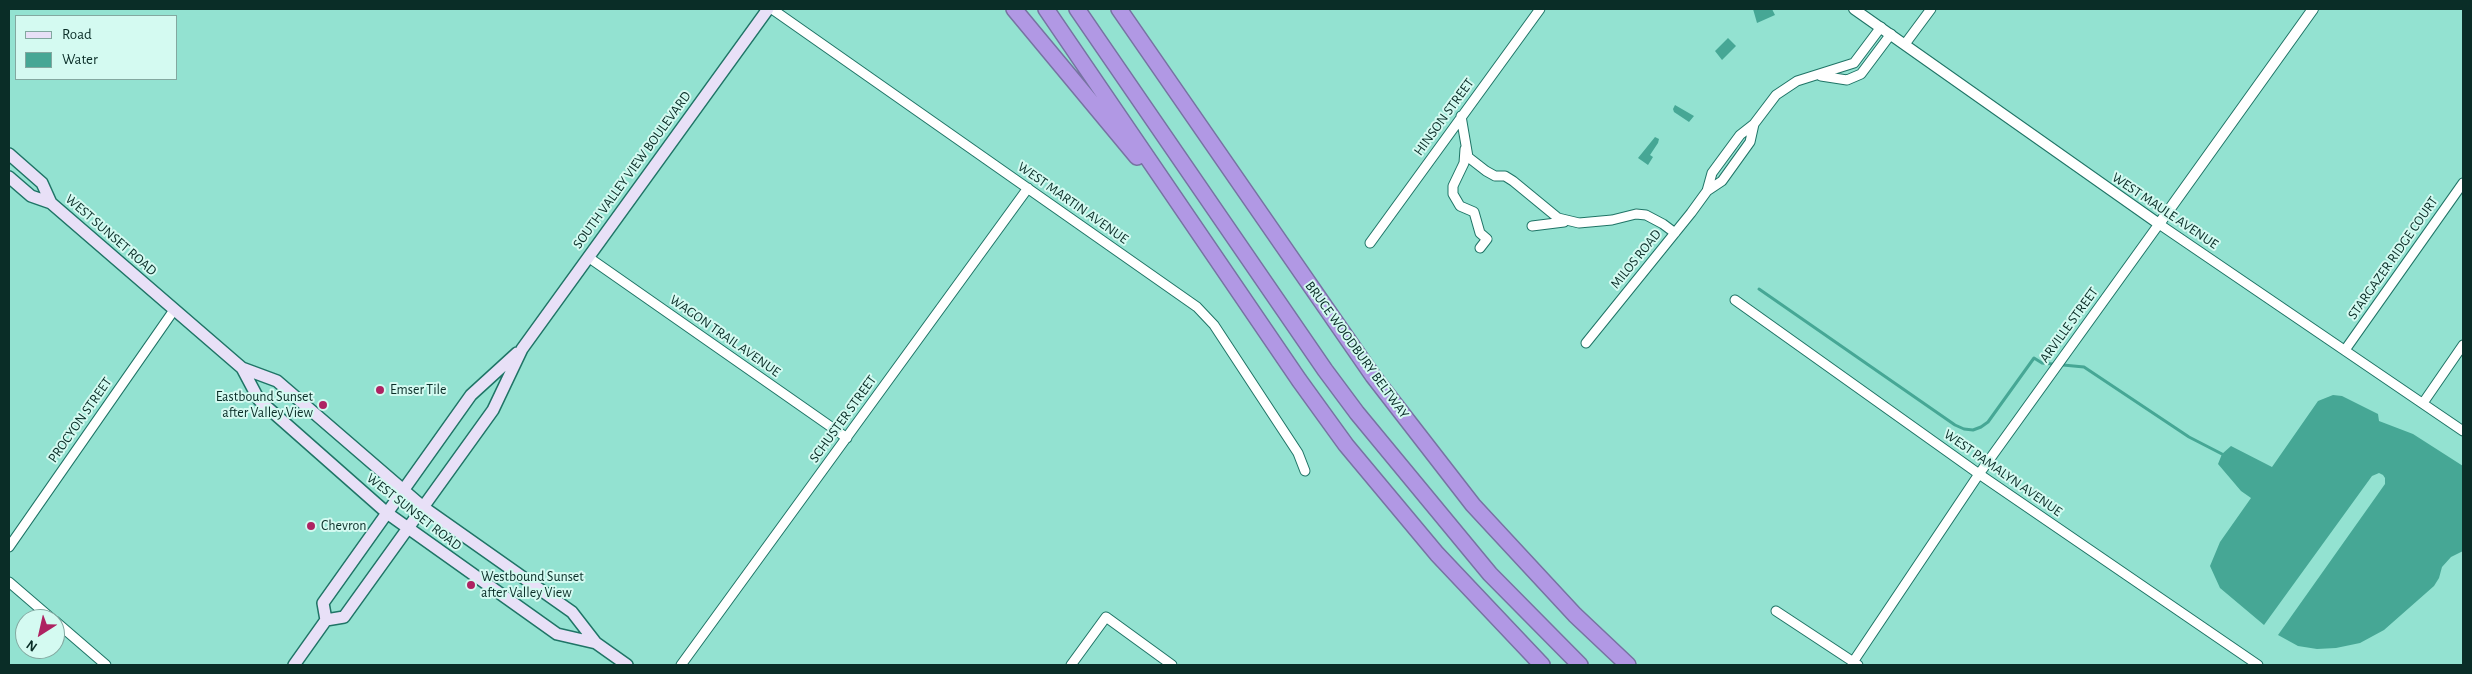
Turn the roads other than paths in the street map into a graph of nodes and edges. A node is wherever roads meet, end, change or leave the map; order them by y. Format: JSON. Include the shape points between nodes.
{"nodes":[{"id":1,"x":770,"y":9,"type":"edge"},
{"id":2,"x":1014,"y":9,"type":"edge"},
{"id":3,"x":1046,"y":9,"type":"edge"},
{"id":4,"x":1077,"y":9,"type":"edge"},
{"id":5,"x":1119,"y":9,"type":"edge"},
{"id":6,"x":1540,"y":9,"type":"edge"},
{"id":7,"x":1854,"y":9,"type":"edge"},
{"id":8,"x":1931,"y":9,"type":"edge"},
{"id":9,"x":2313,"y":9,"type":"edge"},
{"id":10,"x":1881,"y":27,"type":"junction"},
{"id":11,"x":1891,"y":34,"type":"junction"},
{"id":12,"x":1905,"y":44,"type":"junction"},
{"id":13,"x":1818,"y":76,"type":"junction"},
{"id":14,"x":1461,"y":116,"type":"junction"},
{"id":15,"x":1465,"y":146,"type":"junction"},
{"id":16,"x":9,"y":154,"type":"edge"},
{"id":17,"x":9,"y":177,"type":"edge"},
{"id":18,"x":2463,"y":182,"type":"edge"},
{"id":19,"x":1028,"y":188,"type":"junction"},
{"id":20,"x":51,"y":203,"type":"junction"},
{"id":21,"x":1567,"y":222,"type":"junction"},
{"id":22,"x":2159,"y":224,"type":"junction"},
{"id":23,"x":1194,"y":225,"type":"junction"},
{"id":24,"x":1532,"y":226,"type":"dead end"},
{"id":25,"x":1675,"y":233,"type":"junction"},
{"id":26,"x":1370,"y":243,"type":"dead end"},
{"id":27,"x":1480,"y":248,"type":"dead end"},
{"id":28,"x":588,"y":257,"type":"junction"},
{"id":29,"x":1734,"y":300,"type":"dead end"},
{"id":30,"x":174,"y":310,"type":"junction"},
{"id":31,"x":1586,"y":342,"type":"dead end"},
{"id":32,"x":2463,"y":345,"type":"edge"},
{"id":33,"x":522,"y":349,"type":"junction"},
{"id":34,"x":2344,"y":350,"type":"junction"},
{"id":35,"x":242,"y":368,"type":"junction"},
{"id":36,"x":2423,"y":403,"type":"junction"},
{"id":37,"x":2463,"y":431,"type":"edge"},
{"id":38,"x":846,"y":438,"type":"junction"},
{"id":39,"x":1305,"y":471,"type":"dead end"},
{"id":40,"x":1979,"y":474,"type":"junction"},
{"id":41,"x":403,"y":491,"type":"junction"},
{"id":42,"x":423,"y":507,"type":"junction"},
{"id":43,"x":387,"y":513,"type":"junction"},
{"id":44,"x":408,"y":528,"type":"junction"},
{"id":45,"x":9,"y":547,"type":"edge"},
{"id":46,"x":9,"y":582,"type":"edge"},
{"id":47,"x":41,"y":609,"type":"edge"},
{"id":48,"x":1776,"y":611,"type":"dead end"},
{"id":49,"x":326,"y":620,"type":"junction"},
{"id":50,"x":65,"y":630,"type":"edge"},
{"id":51,"x":596,"y":643,"type":"junction"},
{"id":52,"x":1856,"y":663,"type":"edge"},
{"id":53,"x":106,"y":665,"type":"edge"},
{"id":54,"x":294,"y":665,"type":"edge"},
{"id":55,"x":627,"y":665,"type":"edge"},
{"id":56,"x":682,"y":665,"type":"edge"},
{"id":57,"x":1071,"y":665,"type":"edge"},
{"id":58,"x":1172,"y":665,"type":"edge"},
{"id":59,"x":1542,"y":665,"type":"edge"},
{"id":60,"x":1580,"y":665,"type":"edge"},
{"id":61,"x":1628,"y":665,"type":"edge"},
{"id":62,"x":2258,"y":665,"type":"edge"}],
"edges":[{"from":1,"to":19,"type":"street","name":"WEST MARTIN AVENUE"},
{"from":1,"to":28,"type":"main road","name":"SOUTH VALLEY VIEW BOULEVARD"},
{"from":2,"to":23,"type":"highway"},
{"from":3,"to":23,"type":"highway"},
{"from":4,"to":60,"type":"highway","via":[[1357,413],[1490,574]]},
{"from":5,"to":61,"type":"highway","name":"BRUCE WOODBURY BELTWAY","via":[[1373,376],[1456,484],[1575,615]]},
{"from":6,"to":14,"type":"street","name":"HINSON STREET"},
{"from":7,"to":10,"type":"street","name":"WEST MAULE AVENUE"},
{"from":8,"to":12,"type":"street"},
{"from":9,"to":22,"type":"street","name":"ARVILLE STREET"},
{"from":10,"to":11,"type":"street","name":"WEST MAULE AVENUE"},
{"from":10,"to":13,"type":"street","name":"MILOS ROAD","via":[[1854,63]]},
{"from":11,"to":12,"type":"street","name":"WEST MAULE AVENUE"},
{"from":11,"to":13,"type":"street","name":"MILOS ROAD","via":[[1861,74],[1847,80]]},
{"from":12,"to":22,"type":"street","name":"WEST MAULE AVENUE"},
{"from":13,"to":25,"type":"street","name":"MILOS ROAD","via":[[1797,81],[1781,90],[1754,124],[1750,142],[1722,181],[1706,191]]},
{"from":14,"to":15,"type":"street"},
{"from":14,"to":26,"type":"street","name":"HINSON STREET"},
{"from":15,"to":21,"type":"street","via":[[1468,157],[1474,162],[1495,176],[1505,176],[1513,181]]},
{"from":15,"to":27,"type":"street","via":[[1464,163],[1453,186],[1453,194],[1460,206],[1474,212],[1480,233],[1487,239]]},
{"from":16,"to":20,"type":"main road","name":"WEST SUNSET ROAD","via":[[42,183]]},
{"from":17,"to":20,"type":"main road","name":"WEST SUNSET ROAD","via":[[31,196]]},
{"from":18,"to":34,"type":"street","name":"STARGAZER RIDGE COURT"},
{"from":19,"to":38,"type":"street","name":"SCHUSTER STREET"},
{"from":19,"to":39,"type":"street","name":"WEST MARTIN AVENUE","via":[[1197,307],[1214,325],[1298,453]]},
{"from":20,"to":30,"type":"main road","name":"WEST SUNSET ROAD"},
{"from":21,"to":24,"type":"street"},
{"from":21,"to":25,"type":"street","via":[[1646,215]]},
{"from":22,"to":34,"type":"street","name":"WEST MAULE AVENUE"},
{"from":22,"to":40,"type":"street","name":"ARVILLE STREET"},
{"from":23,"to":59,"type":"highway","via":[[1346,444],[1437,554]]},
{"from":25,"to":31,"type":"street","name":"MILOS ROAD"},
{"from":28,"to":33,"type":"main road","name":"SOUTH VALLEY VIEW BOULEVARD"},
{"from":28,"to":38,"type":"street","name":"WAGON TRAIL AVENUE"},
{"from":29,"to":40,"type":"street","name":"WEST PAMALYN AVENUE"},
{"from":30,"to":35,"type":"main road","name":"WEST SUNSET ROAD"},
{"from":30,"to":45,"type":"street","name":"PROCYON STREET"},
{"from":32,"to":36,"type":"street"},
{"from":33,"to":41,"type":"main road","name":"SOUTH VALLEY VIEW BOULEVARD","via":[[471,395]]},
{"from":33,"to":42,"type":"main road","name":"SOUTH VALLEY VIEW BOULEVARD","via":[[493,410]]},
{"from":34,"to":36,"type":"street","name":"WEST MAULE AVENUE"},
{"from":35,"to":41,"type":"main road","name":"WEST SUNSET ROAD","via":[[277,381]]},
{"from":35,"to":43,"type":"main road","name":"WEST SUNSET ROAD","via":[[259,400]]},
{"from":36,"to":37,"type":"street","name":"WEST MAULE AVENUE"},
{"from":38,"to":56,"type":"street","name":"SCHUSTER STREET"},
{"from":40,"to":52,"type":"street","name":"ARVILLE STREET"},
{"from":40,"to":62,"type":"street","name":"WEST PAMALYN AVENUE"},
{"from":41,"to":42,"type":"main road","name":"WEST SUNSET ROAD"},
{"from":41,"to":43,"type":"main road","name":"SOUTH VALLEY VIEW BOULEVARD"},
{"from":42,"to":44,"type":"main road","name":"SOUTH VALLEY VIEW BOULEVARD"},
{"from":42,"to":51,"type":"main road","name":"WEST SUNSET ROAD","via":[[572,612]]},
{"from":43,"to":44,"type":"main road","name":"WEST SUNSET ROAD"},
{"from":43,"to":49,"type":"main road","name":"SOUTH VALLEY VIEW BOULEVARD","via":[[323,603]]},
{"from":44,"to":49,"type":"main road","name":"SOUTH VALLEY VIEW BOULEVARD","via":[[344,617]]},
{"from":44,"to":51,"type":"main road","name":"WEST SUNSET ROAD","via":[[557,634]]},
{"from":46,"to":47,"type":"street"},
{"from":48,"to":52,"type":"street"},
{"from":49,"to":54,"type":"main road"},
{"from":50,"to":53,"type":"street"},
{"from":51,"to":55,"type":"main road","name":"WEST SUNSET ROAD"},
{"from":57,"to":58,"type":"street","via":[[1106,617]]}]}
